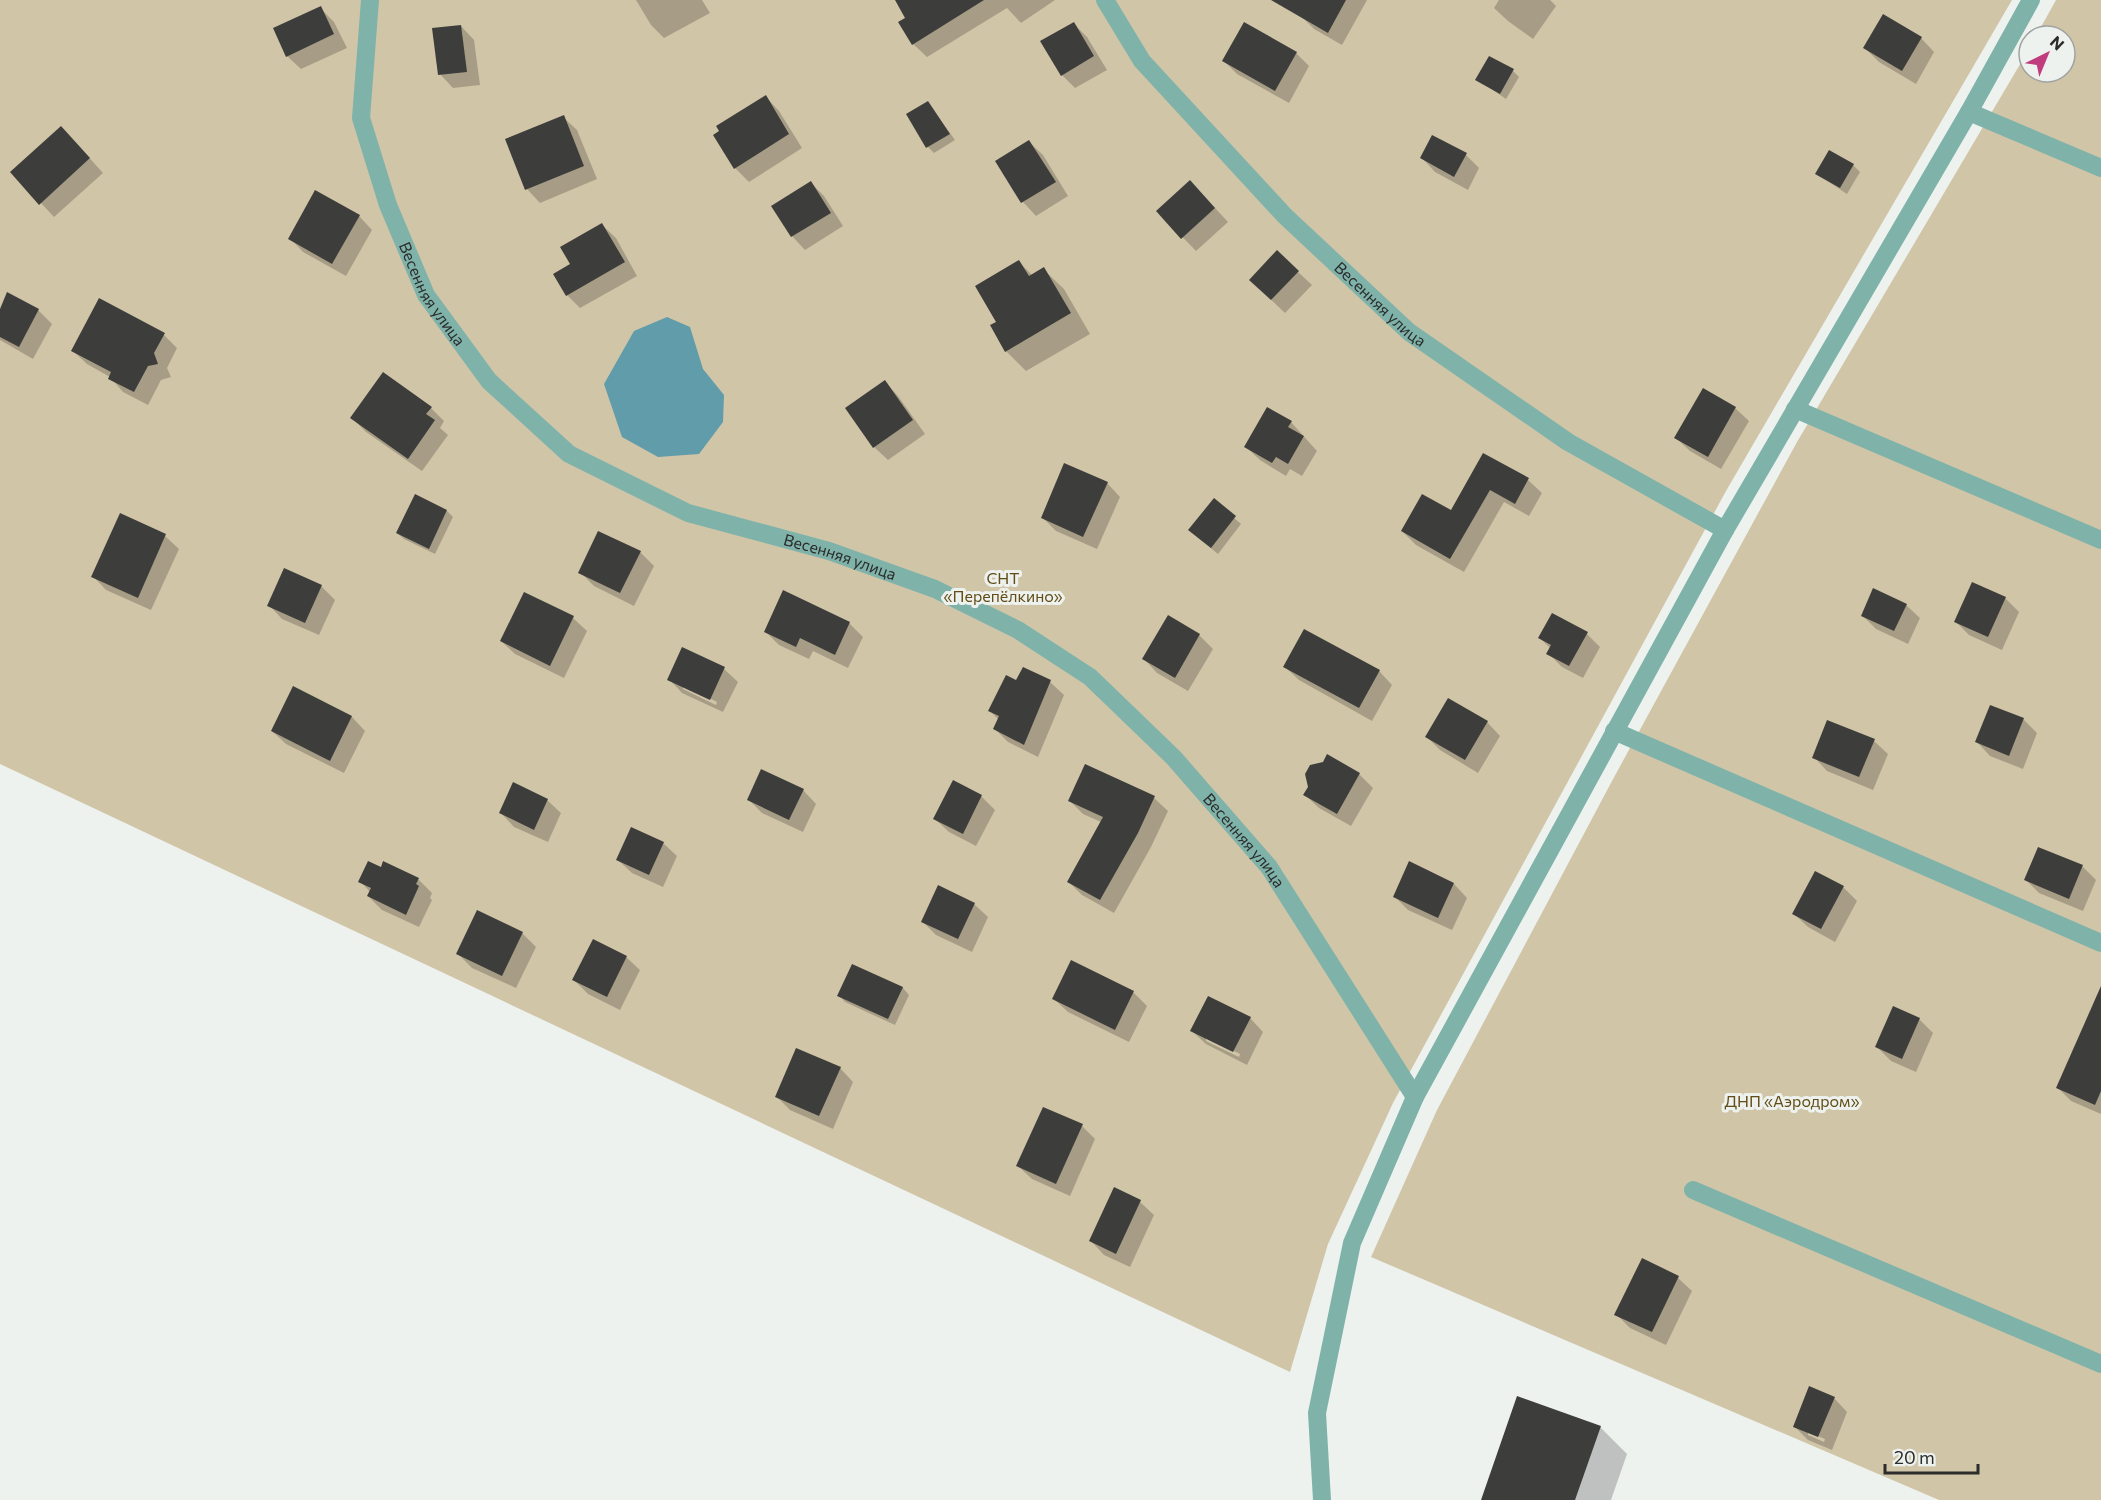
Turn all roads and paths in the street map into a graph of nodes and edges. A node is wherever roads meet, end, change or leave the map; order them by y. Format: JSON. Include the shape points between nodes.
{"nodes":[{"id":1,"x":370,"y":0,"type":"edge"},
{"id":2,"x":1105,"y":0,"type":"edge"},
{"id":3,"x":2031,"y":0,"type":"edge"},
{"id":4,"x":1969,"y":112,"type":"junction"},
{"id":5,"x":2101,"y":168,"type":"edge"},
{"id":6,"x":1795,"y":409,"type":"junction"},
{"id":7,"x":1725,"y":530,"type":"junction"},
{"id":8,"x":2101,"y":540,"type":"edge"},
{"id":9,"x":1614,"y":731,"type":"junction"},
{"id":10,"x":2101,"y":943,"type":"edge"},
{"id":11,"x":1415,"y":1097,"type":"junction"},
{"id":12,"x":1694,"y":1190,"type":"dead end"},
{"id":13,"x":2101,"y":1364,"type":"edge"},
{"id":14,"x":1322,"y":1500,"type":"edge"}],
"edges":[{"from":1,"to":11,"type":"street","name":"Весенняя улица","via":[[361,118],[381,183],[426,295],[489,381],[569,454],[688,513],[829,551],[935,589],[1018,630],[1090,677],[1174,758],[1269,867]]},
{"from":2,"to":7,"type":"street","name":"Весенняя улица","via":[[1142,61],[1285,216],[1409,332],[1568,442]]},
{"from":3,"to":4,"type":"street"},
{"from":4,"to":5,"type":"street"},
{"from":4,"to":6,"type":"street"},
{"from":6,"to":7,"type":"street"},
{"from":6,"to":8,"type":"street"},
{"from":7,"to":9,"type":"street"},
{"from":9,"to":10,"type":"street"},
{"from":9,"to":11,"type":"street"},
{"from":11,"to":14,"type":"street","via":[[1352,1243],[1317,1413]]},
{"from":12,"to":13,"type":"street"}]}
